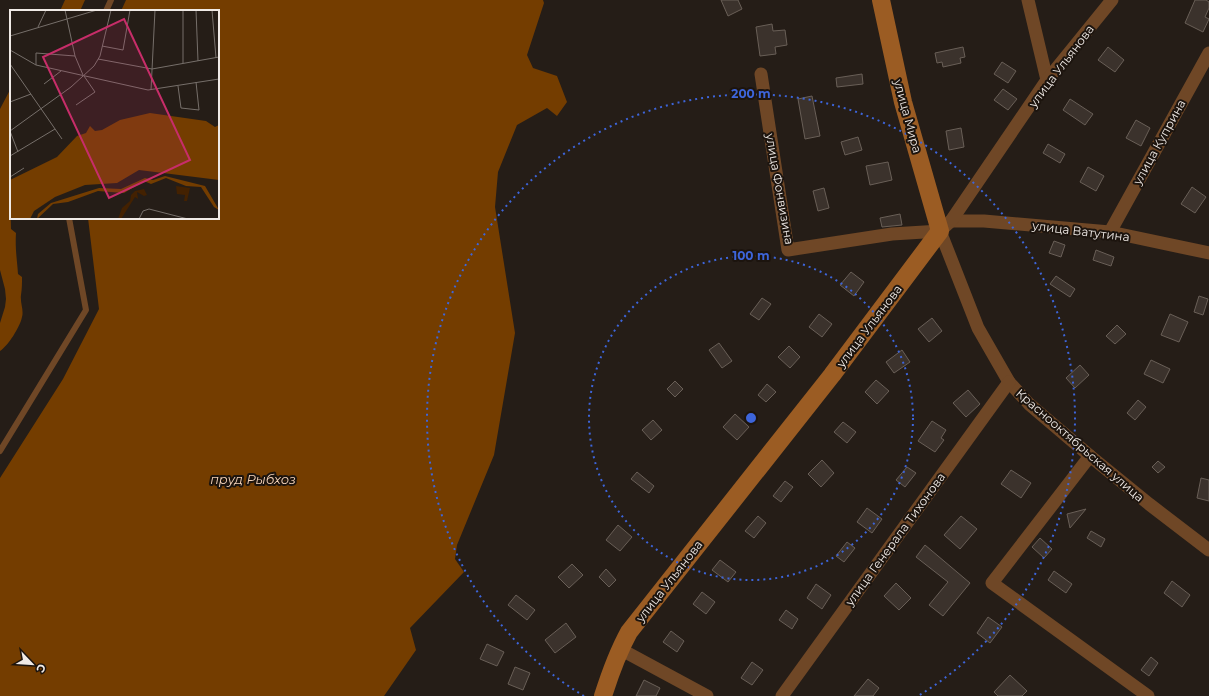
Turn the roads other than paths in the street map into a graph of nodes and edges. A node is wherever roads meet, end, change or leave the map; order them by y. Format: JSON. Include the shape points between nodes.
{"nodes":[{"id":1,"x":111,"y":0,"type":"edge"},
{"id":2,"x":881,"y":0,"type":"edge"},
{"id":3,"x":1028,"y":0,"type":"edge"},
{"id":4,"x":1112,"y":0,"type":"edge"},
{"id":5,"x":106,"y":10,"type":"edge"},
{"id":6,"x":1209,"y":53,"type":"edge"},
{"id":7,"x":761,"y":74,"type":"dead end"},
{"id":8,"x":1047,"y":80,"type":"junction"},
{"id":9,"x":69,"y":219,"type":"edge"},
{"id":10,"x":946,"y":226,"type":"junction"},
{"id":11,"x":1110,"y":232,"type":"junction"},
{"id":12,"x":1209,"y":253,"type":"edge"},
{"id":13,"x":1009,"y":382,"type":"junction"},
{"id":14,"x":0,"y":451,"type":"edge"},
{"id":15,"x":1090,"y":456,"type":"junction"},
{"id":16,"x":1209,"y":550,"type":"edge"},
{"id":17,"x":620,"y":648,"type":"junction"},
{"id":18,"x":603,"y":696,"type":"edge"},
{"id":19,"x":707,"y":696,"type":"edge"},
{"id":20,"x":782,"y":696,"type":"edge"},
{"id":21,"x":1148,"y":696,"type":"edge"}],
"edges":[{"from":1,"to":5,"type":"lane"},
{"from":2,"to":10,"type":"street","name":"улица Мира","via":[[903,102]]},
{"from":3,"to":8,"type":"street"},
{"from":4,"to":8,"type":"street","name":"улица Ульянова"},
{"from":6,"to":11,"type":"street","name":"улица Куприна"},
{"from":7,"to":10,"type":"street","name":"улица Фонвизина","via":[[788,250]]},
{"from":8,"to":10,"type":"street","name":"улица Ульянова"},
{"from":9,"to":14,"type":"lane","via":[[86,310]]},
{"from":10,"to":11,"type":"street","name":"улица Ватутина","via":[[984,221]]},
{"from":10,"to":13,"type":"street","name":"Краснооктябрьская улица","via":[[978,328]]},
{"from":10,"to":17,"type":"street","name":"улица Ульянова","via":[[828,381],[629,632]]},
{"from":11,"to":12,"type":"street","name":"улица Ватутина"},
{"from":13,"to":15,"type":"street","name":"Краснооктябрьская улица","via":[[1029,404]]},
{"from":13,"to":20,"type":"street","name":"улица Генерала Тихонова"},
{"from":15,"to":16,"type":"street","name":"Краснооктябрьская улица"},
{"from":15,"to":21,"type":"street","via":[[992,583]]},
{"from":17,"to":18,"type":"street","name":"улица Ульянова"},
{"from":17,"to":19,"type":"street"}]}
